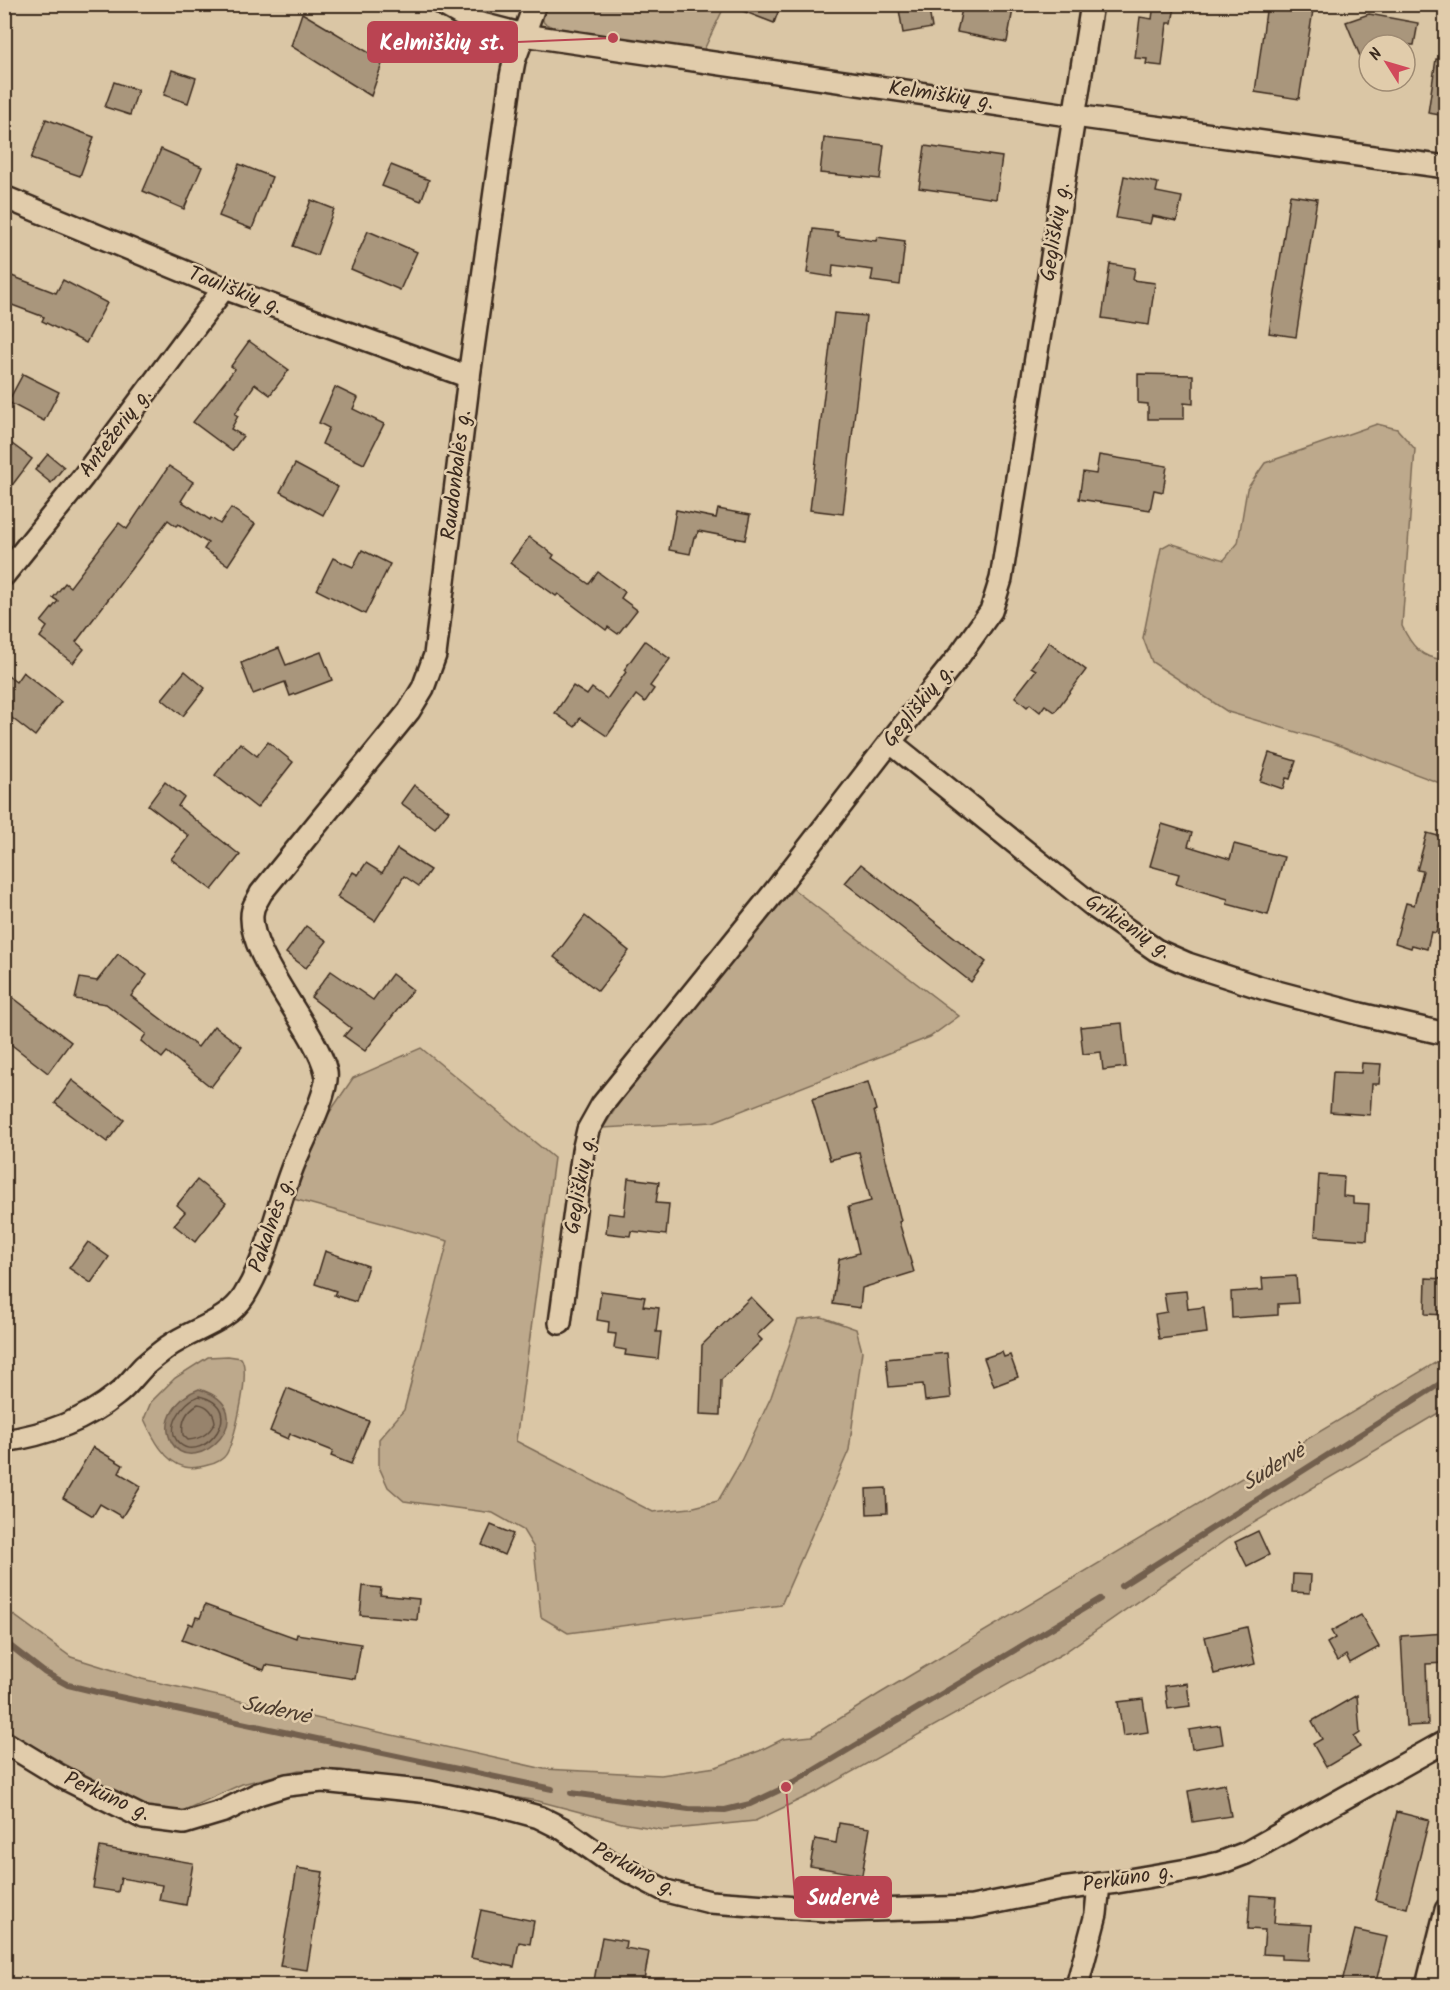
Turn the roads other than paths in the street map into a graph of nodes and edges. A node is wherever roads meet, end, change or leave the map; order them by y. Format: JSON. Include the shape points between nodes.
{"nodes":[{"id":1,"x":442,"y":4,"type":"edge"},
{"id":2,"x":535,"y":4,"type":"edge"},
{"id":3,"x":1092,"y":4,"type":"edge"},
{"id":4,"x":524,"y":35,"type":"junction"},
{"id":5,"x":1075,"y":116,"type":"junction"},
{"id":6,"x":1446,"y":167,"type":"edge"},
{"id":7,"x":4,"y":198,"type":"edge"},
{"id":8,"x":224,"y":288,"type":"junction"},
{"id":9,"x":469,"y":377,"type":"junction"},
{"id":10,"x":4,"y":575,"type":"edge"},
{"id":11,"x":890,"y":742,"type":"junction"},
{"id":12,"x":261,"y":893,"type":"joint"},
{"id":13,"x":1446,"y":1034,"type":"edge"},
{"id":14,"x":560,"y":1323,"type":"dead end"},
{"id":15,"x":4,"y":1441,"type":"edge"},
{"id":16,"x":1446,"y":1741,"type":"edge"},
{"id":17,"x":4,"y":1742,"type":"edge"},
{"id":18,"x":1099,"y":1884,"type":"junction"},
{"id":19,"x":1446,"y":1910,"type":"edge"},
{"id":20,"x":1077,"y":1986,"type":"edge"},
{"id":21,"x":1427,"y":1986,"type":"edge"}],
"edges":[{"from":1,"to":4,"type":"street","name":"Kelmiškių g.","via":[[474,22]]},
{"from":2,"to":4,"type":"street","name":"Raudonbalės g."},
{"from":3,"to":5,"type":"street","name":"Gegliškių g."},
{"from":4,"to":5,"type":"street","name":"Kelmiškių g."},
{"from":4,"to":9,"type":"street","name":"Raudonbalės g.","via":[[511,77]]},
{"from":5,"to":6,"type":"street","name":"Kelmiškių g."},
{"from":5,"to":11,"type":"street","name":"Gegliškių g.","via":[[1001,579],[991,611],[977,632]]},
{"from":7,"to":8,"type":"street","name":"Tauliškių g."},
{"from":8,"to":9,"type":"street","name":"Tauliškių g."},
{"from":8,"to":10,"type":"street","name":"Antežerių g.","via":[[83,477]]},
{"from":9,"to":12,"type":"street","name":"Raudonbalės g.","via":[[435,655],[423,688],[410,711]]},
{"from":11,"to":13,"type":"street","name":"Grikienių g.","via":[[1096,908],[1156,950],[1262,988]]},
{"from":11,"to":14,"type":"street","name":"Gegliškių g.","via":[[602,1105],[588,1130],[583,1151]]},
{"from":12,"to":15,"type":"street","name":"Pakalnės g.","via":[[253,909],[257,945],[327,1074],[322,1098],[283,1188],[258,1270],[242,1299],[221,1318],[171,1344],[118,1394],[82,1418],[33,1437]]},
{"from":16,"to":18,"type":"street","name":"Perkūno g.","via":[[1246,1853],[1220,1863]]},
{"from":17,"to":18,"type":"street","name":"Perkūno g.","via":[[60,1776],[144,1818],[184,1823],[287,1785],[322,1781],[430,1792],[499,1806],[563,1829],[610,1862],[666,1891],[710,1902],[840,1911],[960,1907]]},
{"from":18,"to":20,"type":"street","via":[[1096,1914]]},
{"from":19,"to":21,"type":"street"}]}
